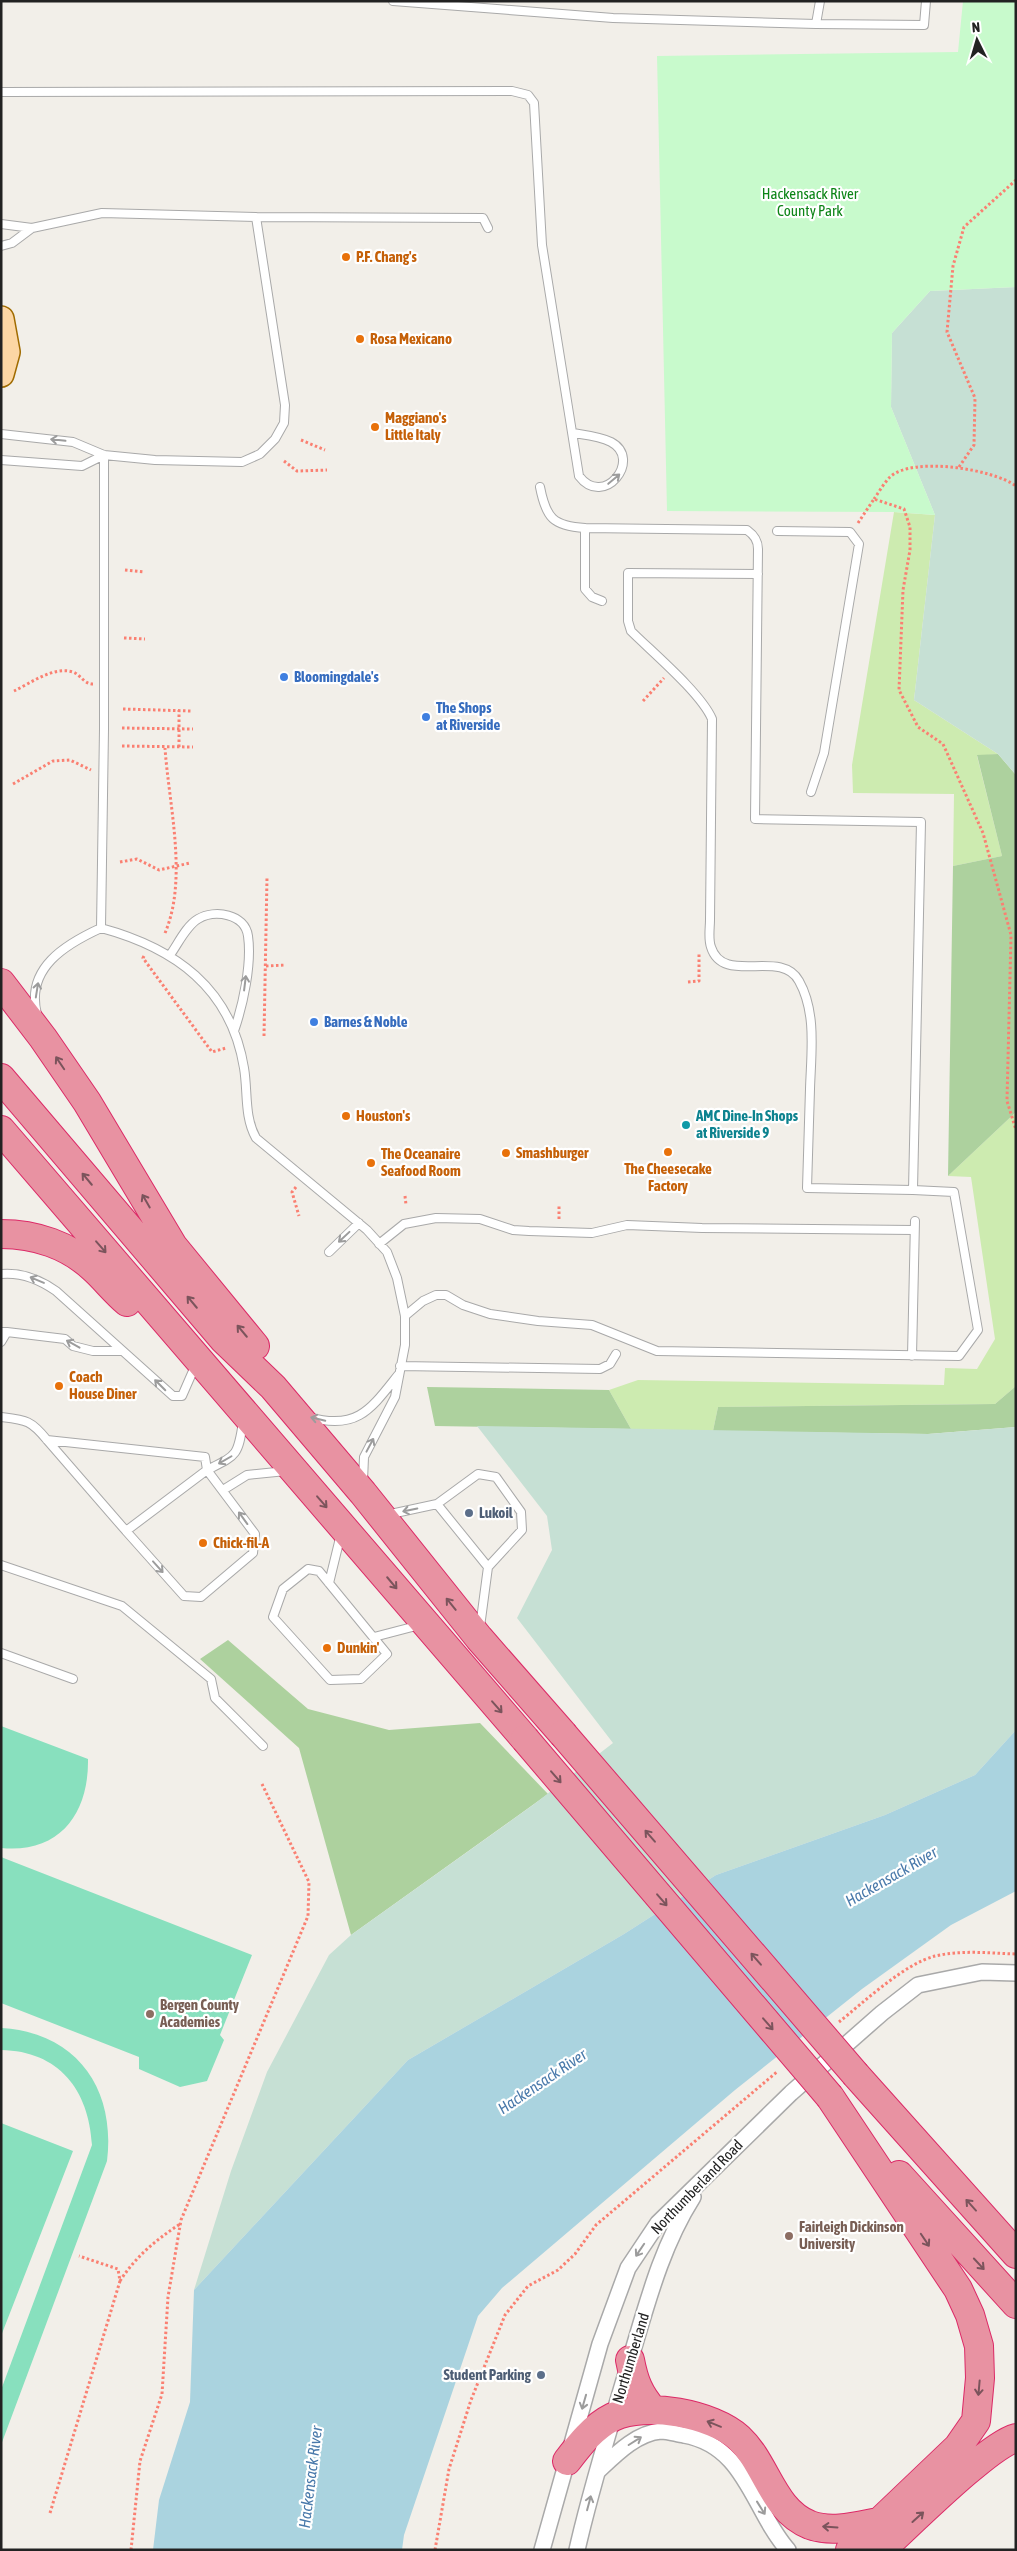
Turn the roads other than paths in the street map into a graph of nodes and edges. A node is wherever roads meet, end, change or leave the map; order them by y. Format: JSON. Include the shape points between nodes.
{"nodes":[{"id":1,"x":393,"y":1,"type":"edge"},
{"id":2,"x":820,"y":1,"type":"edge"},
{"id":3,"x":926,"y":1,"type":"edge"},
{"id":4,"x":816,"y":24,"type":"junction"},
{"id":5,"x":1,"y":92,"type":"edge"},
{"id":6,"x":256,"y":217,"type":"junction"},
{"id":7,"x":1,"y":224,"type":"edge"},
{"id":8,"x":32,"y":228,"type":"junction"},
{"id":9,"x":488,"y":228,"type":"dead end"},
{"id":10,"x":1,"y":246,"type":"edge"},
{"id":11,"x":1,"y":319,"type":"edge"},
{"id":12,"x":1,"y":374,"type":"edge"},
{"id":13,"x":573,"y":433,"type":"junction"},
{"id":14,"x":1,"y":434,"type":"edge"},
{"id":15,"x":104,"y":455,"type":"junction"},
{"id":16,"x":1,"y":460,"type":"edge"},
{"id":17,"x":540,"y":487,"type":"dead end"},
{"id":18,"x":585,"y":528,"type":"junction"},
{"id":19,"x":777,"y":531,"type":"dead end"},
{"id":20,"x":758,"y":574,"type":"junction"},
{"id":21,"x":602,"y":601,"type":"dead end"},
{"id":22,"x":811,"y":792,"type":"dead end"},
{"id":23,"x":101,"y":928,"type":"junction"},
{"id":24,"x":170,"y":955,"type":"junction"},
{"id":25,"x":1,"y":983,"type":"edge"},
{"id":26,"x":234,"y":1031,"type":"junction"},
{"id":27,"x":43,"y":1038,"type":"junction"},
{"id":28,"x":1,"y":1078,"type":"edge"},
{"id":29,"x":1,"y":1130,"type":"edge"},
{"id":30,"x":913,"y":1190,"type":"junction"},
{"id":31,"x":794,"y":1218,"type":"dead end"},
{"id":32,"x":915,"y":1221,"type":"dead end"},
{"id":33,"x":359,"y":1223,"type":"junction"},
{"id":34,"x":794,"y":1228,"type":"junction"},
{"id":35,"x":914,"y":1230,"type":"junction"},
{"id":36,"x":1,"y":1234,"type":"edge"},
{"id":37,"x":380,"y":1244,"type":"junction"},
{"id":38,"x":329,"y":1252,"type":"dead end"},
{"id":39,"x":1,"y":1274,"type":"edge"},
{"id":40,"x":405,"y":1316,"type":"junction"},
{"id":41,"x":4,"y":1332,"type":"edge"},
{"id":42,"x":1,"y":1342,"type":"edge"},
{"id":43,"x":120,"y":1350,"type":"junction"},
{"id":44,"x":616,"y":1354,"type":"dead end"},
{"id":45,"x":912,"y":1356,"type":"junction"},
{"id":46,"x":198,"y":1359,"type":"junction"},
{"id":47,"x":400,"y":1370,"type":"junction"},
{"id":48,"x":273,"y":1387,"type":"junction"},
{"id":49,"x":244,"y":1412,"type":"junction"},
{"id":50,"x":294,"y":1413,"type":"junction"},
{"id":51,"x":1,"y":1418,"type":"edge"},
{"id":52,"x":47,"y":1440,"type":"junction"},
{"id":53,"x":207,"y":1470,"type":"junction"},
{"id":54,"x":294,"y":1470,"type":"junction"},
{"id":55,"x":223,"y":1490,"type":"junction"},
{"id":56,"x":363,"y":1493,"type":"junction"},
{"id":57,"x":437,"y":1504,"type":"junction"},
{"id":58,"x":382,"y":1516,"type":"junction"},
{"id":59,"x":343,"y":1526,"type":"junction"},
{"id":60,"x":126,"y":1531,"type":"junction"},
{"id":61,"x":1,"y":1565,"type":"edge"},
{"id":62,"x":488,"y":1566,"type":"junction"},
{"id":63,"x":329,"y":1583,"type":"junction"},
{"id":64,"x":426,"y":1623,"type":"junction"},
{"id":65,"x":374,"y":1637,"type":"junction"},
{"id":66,"x":479,"y":1638,"type":"junction"},
{"id":67,"x":1,"y":1652,"type":"edge"},
{"id":68,"x":73,"y":1679,"type":"dead end"},
{"id":69,"x":263,"y":1746,"type":"dead end"},
{"id":70,"x":1016,"y":1973,"type":"edge"},
{"id":71,"x":830,"y":2097,"type":"junction"},
{"id":72,"x":707,"y":2174,"type":"junction"},
{"id":73,"x":1016,"y":2254,"type":"edge"},
{"id":74,"x":1016,"y":2304,"type":"edge"},
{"id":75,"x":630,"y":2360,"type":"junction"},
{"id":76,"x":653,"y":2410,"type":"junction"},
{"id":77,"x":614,"y":2416,"type":"junction"},
{"id":78,"x":1016,"y":2438,"type":"edge"},
{"id":79,"x":567,"y":2461,"type":"junction"},
{"id":80,"x":598,"y":2472,"type":"junction"},
{"id":81,"x":886,"y":2540,"type":"edge"},
{"id":82,"x":542,"y":2548,"type":"edge"},
{"id":83,"x":577,"y":2550,"type":"edge"},
{"id":84,"x":788,"y":2550,"type":"edge"},
{"id":85,"x":850,"y":2550,"type":"edge"}],
"edges":[{"from":1,"to":4,"type":"lane","via":[[613,18]]},
{"from":2,"to":4,"type":"lane"},
{"from":3,"to":4,"type":"lane","via":[[924,25]]},
{"from":5,"to":13,"type":"lane","via":[[512,91],[528,95],[534,103],[542,245]]},
{"from":6,"to":8,"type":"lane","via":[[102,213]]},
{"from":6,"to":9,"type":"lane","via":[[483,218]]},
{"from":6,"to":15,"type":"lane","via":[[286,405],[284,423],[275,439],[260,454],[242,462]]},
{"from":7,"to":8,"type":"lane"},
{"from":8,"to":10,"type":"lane","via":[[12,243]]},
{"from":11,"to":12,"type":"main road","via":[[7,352]]},
{"from":13,"to":13,"type":"lane","one_way":true,"via":[[577,468],[583,481],[597,486],[614,482],[622,468],[619,450],[602,439]]},
{"from":15,"to":14,"type":"lane","one_way":true,"via":[[73,442]]},
{"from":15,"to":16,"type":"lane","via":[[82,466]]},
{"from":15,"to":23,"type":"lane"},
{"from":17,"to":18,"type":"lane","via":[[544,506],[551,517],[564,527]]},
{"from":18,"to":20,"type":"lane","via":[[747,530],[758,543]]},
{"from":18,"to":21,"type":"lane","via":[[585,589]]},
{"from":19,"to":22,"type":"lane","via":[[850,532],[860,544],[824,754]]},
{"from":20,"to":30,"type":"lane","via":[[755,820],[922,822]]},
{"from":20,"to":30,"type":"lane","via":[[628,573],[628,621],[631,631],[672,670],[708,710],[712,719],[710,946],[722,963],[786,970],[798,978],[802,988],[812,1025],[808,1188]]},
{"from":23,"to":24,"type":"lane","via":[[149,944]]},
{"from":27,"to":23,"type":"lane","one_way":true,"via":[[36,1010],[36,993],[43,972],[63,949]]},
{"from":24,"to":26,"type":"lane","via":[[204,984],[224,1009]]},
{"from":26,"to":24,"type":"lane","one_way":true,"via":[[242,1009],[247,964],[248,936],[244,926],[229,915],[199,918]]},
{"from":25,"to":27,"type":"highway"},
{"from":26,"to":33,"type":"lane","via":[[244,1067],[249,1125],[256,1138]]},
{"from":48,"to":27,"type":"highway","one_way":true,"via":[[269,1364],[172,1246],[87,1102]]},
{"from":48,"to":28,"type":"highway","one_way":true,"via":[[224,1340]]},
{"from":29,"to":46,"type":"highway","one_way":true},
{"from":30,"to":45,"type":"lane","via":[[954,1192],[978,1330],[959,1356]]},
{"from":31,"to":34,"type":"lane"},
{"from":32,"to":35,"type":"lane"},
{"from":33,"to":37,"type":"lane"},
{"from":33,"to":38,"type":"lane","one_way":true},
{"from":34,"to":35,"type":"lane"},
{"from":34,"to":37,"type":"lane","via":[[626,1225],[592,1233],[513,1230],[480,1219],[436,1218],[404,1224]]},
{"from":35,"to":45,"type":"lane"},
{"from":36,"to":46,"type":"highway","via":[[49,1241],[79,1256],[119,1296]]},
{"from":37,"to":40,"type":"lane","via":[[387,1252],[397,1278]]},
{"from":43,"to":39,"type":"lane","one_way":true,"via":[[40,1280],[14,1273]]},
{"from":40,"to":45,"type":"lane","via":[[423,1301],[446,1295],[490,1314],[592,1325],[657,1351]]},
{"from":40,"to":47,"type":"lane","via":[[405,1345]]},
{"from":41,"to":42,"type":"lane"},
{"from":43,"to":41,"type":"lane","one_way":true,"via":[[94,1351],[73,1346],[65,1339]]},
{"from":46,"to":43,"type":"lane","one_way":true,"via":[[182,1396],[173,1396]]},
{"from":44,"to":47,"type":"lane","via":[[610,1364],[600,1369]]},
{"from":46,"to":49,"type":"highway"},
{"from":47,"to":50,"type":"lane","one_way":true,"via":[[370,1409],[345,1421],[324,1422]]},
{"from":56,"to":47,"type":"lane","one_way":true,"via":[[364,1457],[395,1397]]},
{"from":48,"to":50,"type":"highway"},
{"from":49,"to":53,"type":"lane","one_way":true,"via":[[235,1454]]},
{"from":49,"to":54,"type":"highway"},
{"from":50,"to":56,"type":"highway"},
{"from":51,"to":52,"type":"lane","via":[[26,1420],[35,1425]]},
{"from":52,"to":53,"type":"lane","via":[[205,1457]]},
{"from":52,"to":60,"type":"lane"},
{"from":53,"to":55,"type":"lane"},
{"from":53,"to":60,"type":"lane"},
{"from":54,"to":55,"type":"lane","via":[[246,1475]]},
{"from":54,"to":59,"type":"highway","one_way":true},
{"from":60,"to":55,"type":"lane","one_way":true,"via":[[184,1596],[201,1597],[253,1553],[255,1534]]},
{"from":56,"to":58,"type":"highway"},
{"from":57,"to":58,"type":"lane","one_way":true},
{"from":57,"to":62,"type":"lane"},
{"from":57,"to":62,"type":"lane","via":[[478,1474],[496,1477],[521,1512],[522,1530]]},
{"from":66,"to":58,"type":"highway","one_way":true},
{"from":59,"to":63,"type":"lane"},
{"from":59,"to":64,"type":"highway","one_way":true},
{"from":61,"to":69,"type":"lane","via":[[122,1606],[211,1678],[215,1698]]},
{"from":62,"to":66,"type":"lane"},
{"from":63,"to":65,"type":"lane"},
{"from":63,"to":65,"type":"lane","via":[[319,1571],[308,1569],[283,1589],[273,1617],[330,1680],[361,1680],[387,1654]]},
{"from":64,"to":65,"type":"lane"},
{"from":64,"to":71,"type":"highway","one_way":true,"bridge":true},
{"from":73,"to":66,"type":"highway","one_way":true,"bridge":true,"via":[[856,2075]]},
{"from":67,"to":68,"type":"lane"},
{"from":70,"to":72,"type":"street","name":"Northumberland Road","via":[[982,1972],[918,1985],[791,2093]]},
{"from":71,"to":74,"type":"highway","one_way":true},
{"from":71,"to":81,"type":"highway","one_way":true,"via":[[958,2289],[970,2314],[979,2346],[976,2420]]},
{"from":72,"to":75,"type":"street","name":"Northumberland","via":[[680,2218],[658,2268]]},
{"from":72,"to":79,"type":"street","name":"Northumberland Road","one_way":true,"via":[[658,2223],[628,2268],[600,2344]]},
{"from":75,"to":76,"type":"highway","via":[[633,2379]]},
{"from":75,"to":77,"type":"street","name":"Northumberland"},
{"from":76,"to":77,"type":"highway"},
{"from":81,"to":76,"type":"highway","one_way":true,"via":[[847,2528],[811,2525],[791,2513],[777,2497],[752,2453],[738,2437],[718,2425],[679,2412]]},
{"from":77,"to":79,"type":"highway","via":[[588,2434]]},
{"from":77,"to":80,"type":"street","name":"Northumberland"},
{"from":81,"to":78,"type":"highway","one_way":true,"via":[[1006,2440]]},
{"from":79,"to":82,"type":"street","name":"Northumberland Road"},
{"from":83,"to":80,"type":"street","name":"Northumberland","one_way":true},
{"from":80,"to":84,"type":"street","one_way":true,"via":[[642,2436],[662,2431],[711,2443],[728,2455],[740,2471]]},
{"from":81,"to":85,"type":"highway"}]}
